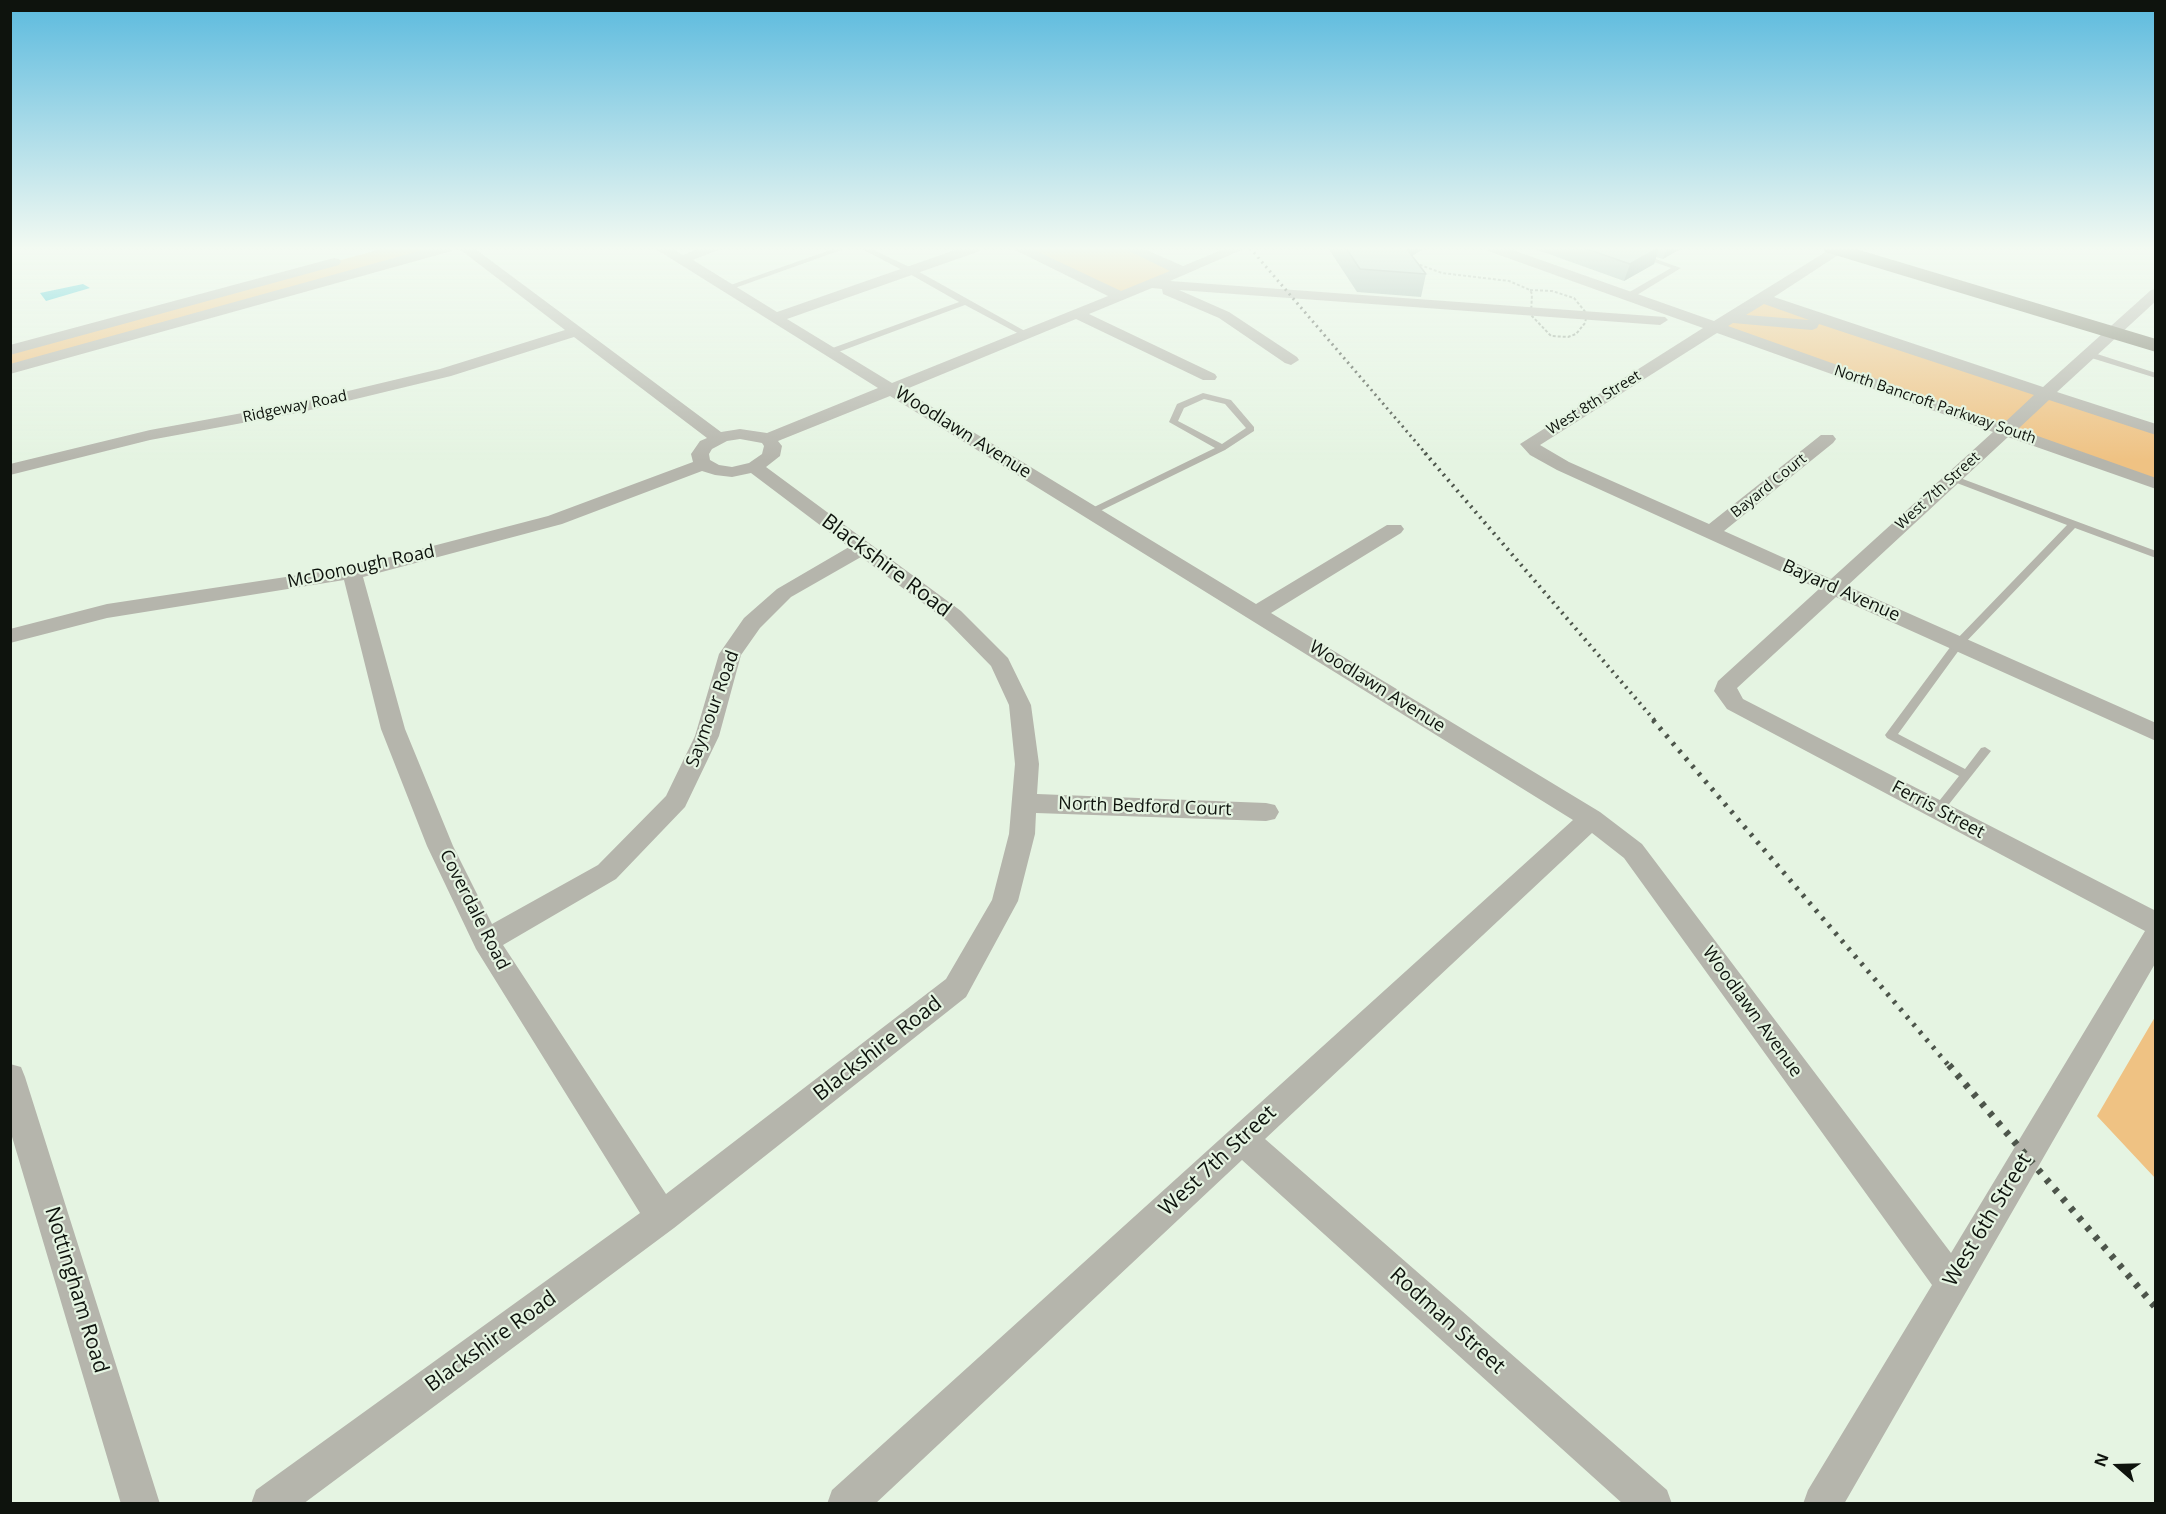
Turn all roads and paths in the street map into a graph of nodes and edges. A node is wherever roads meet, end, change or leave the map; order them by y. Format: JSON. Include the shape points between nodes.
{"nodes":[{"id":1,"x":126,"y":319,"type":"edge"},
{"id":2,"x":192,"y":319,"type":"edge"},
{"id":3,"x":558,"y":319,"type":"edge"},
{"id":4,"x":776,"y":319,"type":"edge"},
{"id":5,"x":920,"y":319,"type":"edge"},
{"id":6,"x":998,"y":319,"type":"edge"},
{"id":7,"x":1066,"y":319,"type":"edge"},
{"id":8,"x":1087,"y":319,"type":"edge"},
{"id":9,"x":1229,"y":319,"type":"edge"},
{"id":10,"x":1642,"y":319,"type":"edge"},
{"id":11,"x":1692,"y":319,"type":"edge"},
{"id":12,"x":1729,"y":319,"type":"edge"},
{"id":13,"x":1738,"y":319,"type":"edge"},
{"id":14,"x":1819,"y":319,"type":"edge"},
{"id":15,"x":2065,"y":319,"type":"edge"},
{"id":16,"x":2128,"y":319,"type":"edge"},
{"id":17,"x":1660,"y":320,"type":"dead end"},
{"id":18,"x":1715,"y":327,"type":"junction"},
{"id":19,"x":1845,"y":328,"type":"junction"},
{"id":20,"x":575,"y":332,"type":"junction"},
{"id":21,"x":2112,"y":333,"type":"junction"},
{"id":22,"x":1028,"y":334,"type":"junction"},
{"id":23,"x":2156,"y":346,"type":"edge"},
{"id":24,"x":10,"y":350,"type":"edge"},
{"id":25,"x":830,"y":352,"type":"junction"},
{"id":26,"x":2088,"y":354,"type":"junction"},
{"id":27,"x":1291,"y":360,"type":"dead end"},
{"id":28,"x":10,"y":369,"type":"edge"},
{"id":29,"x":2156,"y":376,"type":"edge"},
{"id":30,"x":1209,"y":377,"type":"dead end"},
{"id":31,"x":892,"y":390,"type":"junction"},
{"id":32,"x":2046,"y":393,"type":"junction"},
{"id":33,"x":2006,"y":430,"type":"junction"},
{"id":34,"x":2156,"y":430,"type":"edge"},
{"id":35,"x":718,"y":438,"type":"junction"},
{"id":36,"x":768,"y":439,"type":"junction"},
{"id":37,"x":1827,"y":439,"type":"dead end"},
{"id":38,"x":1529,"y":444,"type":"joint"},
{"id":39,"x":1222,"y":448,"type":"junction"},
{"id":40,"x":704,"y":464,"type":"junction"},
{"id":41,"x":754,"y":467,"type":"junction"},
{"id":42,"x":10,"y":470,"type":"edge"},
{"id":43,"x":1952,"y":478,"type":"junction"},
{"id":44,"x":2156,"y":484,"type":"edge"},
{"id":45,"x":1091,"y":512,"type":"junction"},
{"id":46,"x":2073,"y":524,"type":"junction"},
{"id":47,"x":1394,"y":529,"type":"dead end"},
{"id":48,"x":1711,"y":532,"type":"junction"},
{"id":49,"x":862,"y":548,"type":"junction"},
{"id":50,"x":2156,"y":555,"type":"edge"},
{"id":51,"x":352,"y":573,"type":"junction"},
{"id":52,"x":1833,"y":588,"type":"junction"},
{"id":53,"x":1257,"y":613,"type":"junction"},
{"id":54,"x":10,"y":636,"type":"edge"},
{"id":55,"x":1958,"y":644,"type":"junction"},
{"id":56,"x":1725,"y":692,"type":"joint"},
{"id":57,"x":2156,"y":733,"type":"edge"},
{"id":58,"x":1985,"y":752,"type":"dead end"},
{"id":59,"x":1967,"y":775,"type":"junction"},
{"id":60,"x":1024,"y":803,"type":"junction"},
{"id":61,"x":1938,"y":810,"type":"junction"},
{"id":62,"x":1266,"y":812,"type":"dead end"},
{"id":63,"x":1591,"y":819,"type":"junction"},
{"id":64,"x":2156,"y":924,"type":"edge"},
{"id":65,"x":2156,"y":936,"type":"edge"},
{"id":66,"x":486,"y":941,"type":"junction"},
{"id":67,"x":10,"y":1077,"type":"edge"},
{"id":68,"x":1242,"y":1139,"type":"junction"},
{"id":69,"x":662,"y":1216,"type":"junction"},
{"id":70,"x":1951,"y":1282,"type":"junction"},
{"id":71,"x":141,"y":1503,"type":"edge"},
{"id":72,"x":270,"y":1503,"type":"edge"},
{"id":73,"x":846,"y":1503,"type":"edge"},
{"id":74,"x":1653,"y":1503,"type":"edge"},
{"id":75,"x":1822,"y":1503,"type":"edge"}],
"edges":[{"from":1,"to":24,"type":"street"},
{"from":2,"to":28,"type":"street"},
{"from":3,"to":20,"type":"street"},
{"from":4,"to":25,"type":"street","name":"Woodlawn Avenue"},
{"from":5,"to":25,"type":"lane"},
{"from":6,"to":22,"type":"lane"},
{"from":7,"to":22,"type":"street"},
{"from":8,"to":30,"type":"street"},
{"from":9,"to":27,"type":"street"},
{"from":10,"to":17,"type":"street"},
{"from":11,"to":18,"type":"street","name":"North Bancroft Parkway South"},
{"from":12,"to":18,"type":"street","name":"West 8th Street"},
{"from":13,"to":19,"type":"street"},
{"from":14,"to":19,"type":"street"},
{"from":15,"to":21,"type":"main road"},
{"from":16,"to":21,"type":"street","name":"West 7th Street"},
{"from":18,"to":33,"type":"street","name":"North Bancroft Parkway South"},
{"from":18,"to":38,"type":"street","name":"West 8th Street"},
{"from":19,"to":32,"type":"street"},
{"from":20,"to":35,"type":"street"},
{"from":20,"to":42,"type":"street","name":"Ridgeway Road","via":[[434,376],[302,407],[150,435]]},
{"from":21,"to":23,"type":"main road"},
{"from":21,"to":26,"type":"street","name":"West 7th Street"},
{"from":22,"to":31,"type":"street"},
{"from":25,"to":31,"type":"street","name":"Woodlawn Avenue"},
{"from":26,"to":29,"type":"lane"},
{"from":26,"to":32,"type":"street","name":"West 7th Street"},
{"from":31,"to":36,"type":"street"},
{"from":31,"to":45,"type":"street","name":"Woodlawn Avenue"},
{"from":32,"to":33,"type":"street","name":"West 7th Street"},
{"from":32,"to":34,"type":"street"},
{"from":33,"to":43,"type":"street","name":"West 7th Street"},
{"from":33,"to":44,"type":"street","name":"North Bancroft Parkway South"},
{"from":35,"to":36,"type":"street","via":[[747,434]]},
{"from":35,"to":40,"type":"street","via":[[701,452]]},
{"from":36,"to":41,"type":"street","via":[[773,446],[772,454]]},
{"from":37,"to":48,"type":"street","name":"Bayard Court"},
{"from":38,"to":48,"type":"street","name":"Bayard Avenue","via":[[1563,466]]},
{"from":39,"to":39,"type":"lane","via":[[1251,429],[1228,402],[1203,396],[1180,406],[1173,422]]},
{"from":39,"to":45,"type":"lane"},
{"from":40,"to":41,"type":"street","via":[[723,471]]},
{"from":40,"to":51,"type":"street","name":"McDonough Road","via":[[555,520]]},
{"from":41,"to":49,"type":"street","name":"Blackshire Road"},
{"from":43,"to":46,"type":"lane"},
{"from":43,"to":52,"type":"street","name":"West 7th Street"},
{"from":45,"to":53,"type":"street","name":"Woodlawn Avenue"},
{"from":46,"to":50,"type":"lane"},
{"from":46,"to":55,"type":"lane"},
{"from":47,"to":53,"type":"street"},
{"from":48,"to":52,"type":"street","name":"Bayard Avenue"},
{"from":49,"to":60,"type":"street","name":"Blackshire Road","via":[[954,616],[1000,663],[1020,705],[1027,764]]},
{"from":49,"to":66,"type":"street","name":"Saymour Road","via":[[784,593],[752,623],[730,654],[707,736],[676,801],[607,872]]},
{"from":51,"to":54,"type":"street","name":"McDonough Road","via":[[107,611]]},
{"from":51,"to":66,"type":"street","name":"Coverdale Road","via":[[393,729],[440,846]]},
{"from":52,"to":55,"type":"street","name":"Bayard Avenue"},
{"from":52,"to":56,"type":"street","name":"West 7th Street","via":[[1730,682]]},
{"from":53,"to":63,"type":"street","name":"Woodlawn Avenue"},
{"from":55,"to":57,"type":"street","name":"Bayard Avenue"},
{"from":55,"to":59,"type":"lane","via":[[1891,735]]},
{"from":56,"to":61,"type":"street","name":"Ferris Street","via":[[1735,704]]},
{"from":58,"to":59,"type":"lane"},
{"from":59,"to":61,"type":"lane"},
{"from":60,"to":62,"type":"street","name":"North Bedford Court"},
{"from":60,"to":69,"type":"street","name":"Blackshire Road","via":[[1022,834],[1005,901],[956,988]]},
{"from":61,"to":64,"type":"street","name":"Ferris Street"},
{"from":63,"to":68,"type":"street","name":"West 7th Street"},
{"from":63,"to":70,"type":"street","name":"Woodlawn Avenue","via":[[1634,851]]},
{"from":65,"to":70,"type":"street","name":"West 6th Street"},
{"from":66,"to":69,"type":"street","name":"Coverdale Road"},
{"from":67,"to":71,"type":"street","name":"Nottingham Road"},
{"from":68,"to":73,"type":"street","name":"West 7th Street"},
{"from":68,"to":74,"type":"street","name":"Rodman Street"},
{"from":69,"to":72,"type":"street","name":"Blackshire Road"},
{"from":70,"to":75,"type":"street","name":"West 6th Street"}]}
